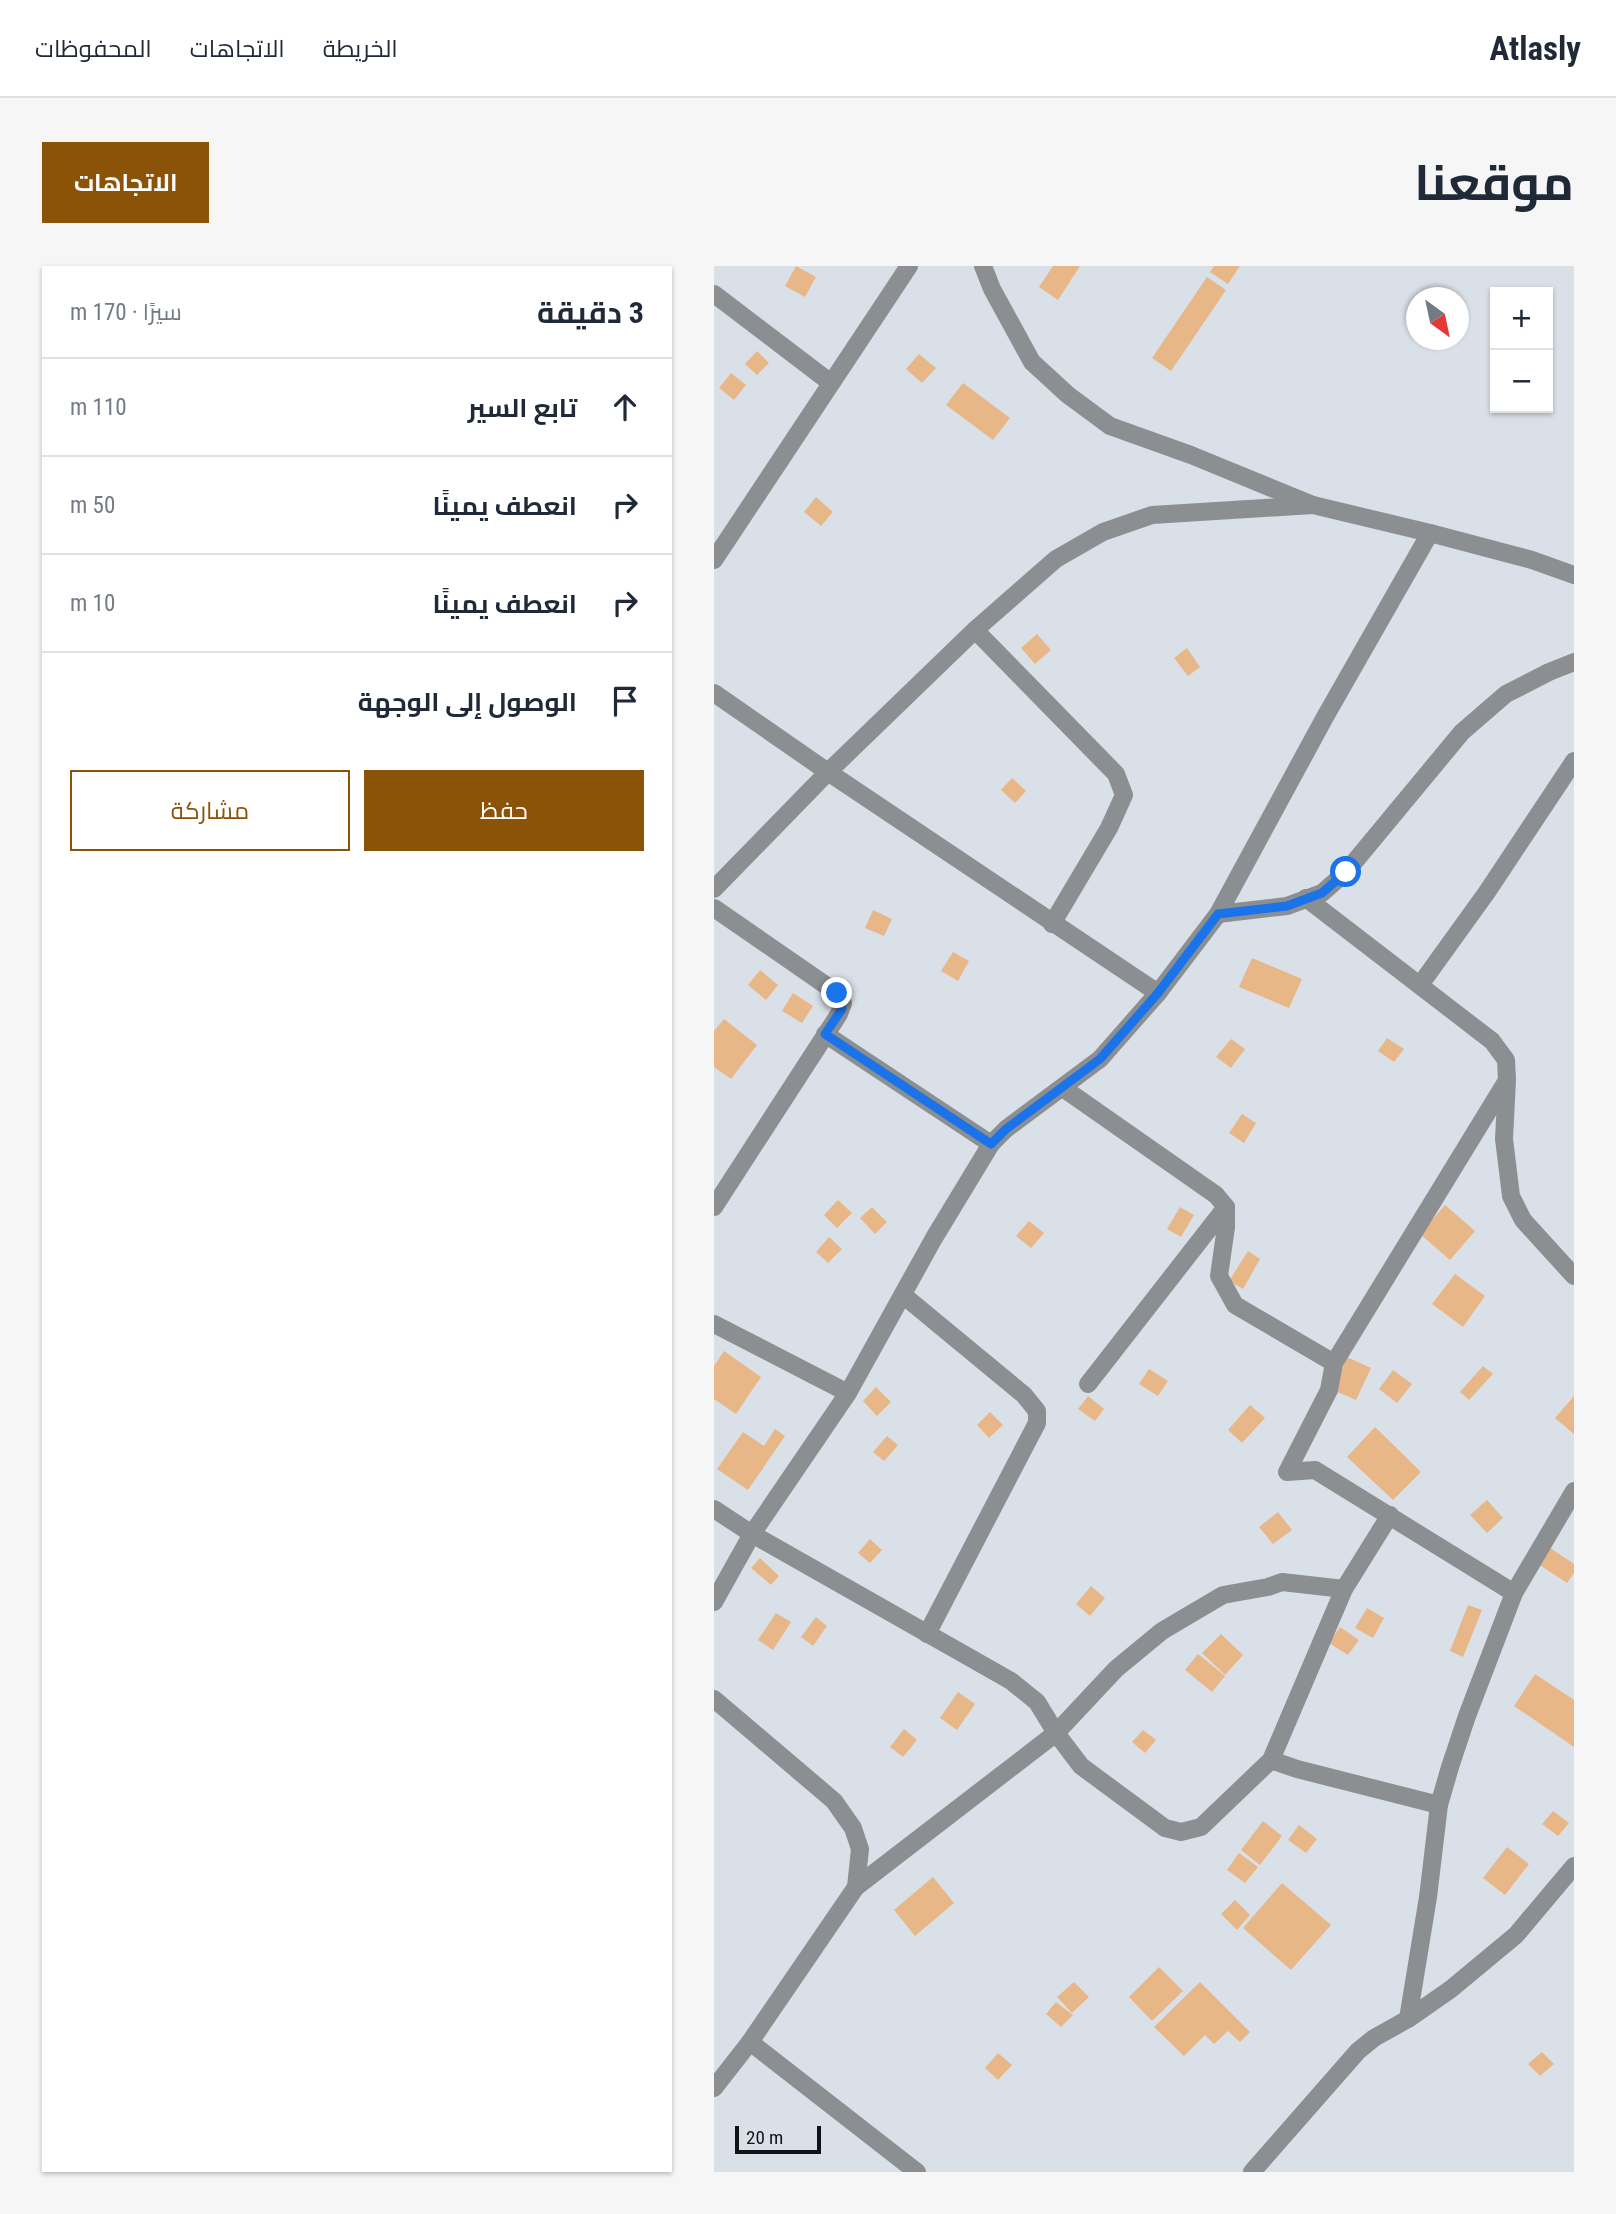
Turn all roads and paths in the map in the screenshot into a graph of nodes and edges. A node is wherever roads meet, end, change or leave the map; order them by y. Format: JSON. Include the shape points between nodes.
{"nodes":[{"id":1,"x":909,"y":266,"type":"edge"},
{"id":2,"x":983,"y":266,"type":"edge"},
{"id":3,"x":714,"y":293,"type":"edge"},
{"id":4,"x":831,"y":383,"type":"junction"},
{"id":5,"x":1313,"y":505,"type":"junction"},
{"id":6,"x":1430,"y":533,"type":"junction"},
{"id":7,"x":714,"y":560,"type":"edge"},
{"id":8,"x":1574,"y":575,"type":"edge"},
{"id":9,"x":975,"y":630,"type":"junction"},
{"id":10,"x":1574,"y":662,"type":"edge"},
{"id":11,"x":714,"y":693,"type":"edge"},
{"id":12,"x":1574,"y":761,"type":"edge"},
{"id":13,"x":828,"y":772,"type":"junction"},
{"id":14,"x":714,"y":889,"type":"edge"},
{"id":15,"x":1306,"y":898,"type":"junction"},
{"id":16,"x":714,"y":908,"type":"edge"},
{"id":17,"x":1218,"y":914,"type":"junction"},
{"id":18,"x":1052,"y":923,"type":"junction"},
{"id":19,"x":1420,"y":985,"type":"junction"},
{"id":20,"x":1158,"y":993,"type":"junction"},
{"id":21,"x":825,"y":1034,"type":"junction"},
{"id":22,"x":1507,"y":1080,"type":"junction"},
{"id":23,"x":1063,"y":1088,"type":"junction"},
{"id":24,"x":991,"y":1144,"type":"junction"},
{"id":25,"x":715,"y":1202,"type":"edge"},
{"id":26,"x":1226,"y":1207,"type":"junction"},
{"id":27,"x":1574,"y":1276,"type":"edge"},
{"id":28,"x":902,"y":1295,"type":"junction"},
{"id":29,"x":714,"y":1324,"type":"edge"},
{"id":30,"x":1334,"y":1363,"type":"junction"},
{"id":31,"x":1088,"y":1384,"type":"dead end"},
{"id":32,"x":849,"y":1393,"type":"junction"},
{"id":33,"x":1574,"y":1491,"type":"edge"},
{"id":34,"x":714,"y":1508,"type":"edge"},
{"id":35,"x":1390,"y":1515,"type":"junction"},
{"id":36,"x":752,"y":1534,"type":"junction"},
{"id":37,"x":1344,"y":1589,"type":"junction"},
{"id":38,"x":1514,"y":1593,"type":"junction"},
{"id":39,"x":714,"y":1602,"type":"edge"},
{"id":40,"x":927,"y":1634,"type":"junction"},
{"id":41,"x":714,"y":1699,"type":"edge"},
{"id":42,"x":1056,"y":1733,"type":"junction"},
{"id":43,"x":1271,"y":1760,"type":"junction"},
{"id":44,"x":1439,"y":1805,"type":"junction"},
{"id":45,"x":1574,"y":1866,"type":"edge"},
{"id":46,"x":856,"y":1887,"type":"junction"},
{"id":47,"x":1408,"y":2019,"type":"junction"},
{"id":48,"x":750,"y":2042,"type":"junction"},
{"id":49,"x":714,"y":2088,"type":"edge"},
{"id":50,"x":917,"y":2172,"type":"edge"},
{"id":51,"x":1252,"y":2172,"type":"edge"}],
"edges":[{"from":1,"to":4,"type":"street"},
{"from":2,"to":5,"type":"street","via":[[1032,362],[1110,426]]},
{"from":3,"to":4,"type":"street"},
{"from":4,"to":7,"type":"street"},
{"from":5,"to":6,"type":"street"},
{"from":5,"to":9,"type":"street","via":[[1152,515],[1103,532],[1056,559]]},
{"from":6,"to":8,"type":"street"},
{"from":6,"to":17,"type":"street"},
{"from":9,"to":13,"type":"street"},
{"from":9,"to":18,"type":"street","via":[[1116,774],[1124,795]]},
{"from":10,"to":15,"type":"street","via":[[1506,694],[1462,732],[1346,872],[1322,893]]},
{"from":11,"to":13,"type":"street"},
{"from":12,"to":19,"type":"street"},
{"from":13,"to":14,"type":"street"},
{"from":13,"to":18,"type":"street"},
{"from":15,"to":17,"type":"street","via":[[1287,906]]},
{"from":15,"to":19,"type":"street"},
{"from":16,"to":21,"type":"street","via":[[837,993],[842,1009]]},
{"from":17,"to":20,"type":"street"},
{"from":18,"to":20,"type":"street"},
{"from":19,"to":22,"type":"street","via":[[1492,1041],[1506,1059]]},
{"from":20,"to":23,"type":"street","via":[[1100,1059]]},
{"from":21,"to":24,"type":"street"},
{"from":21,"to":25,"type":"street"},
{"from":22,"to":27,"type":"street","via":[[1504,1139],[1511,1196],[1523,1220]]},
{"from":22,"to":30,"type":"street"},
{"from":23,"to":24,"type":"street"},
{"from":23,"to":26,"type":"street","via":[[1216,1195]]},
{"from":24,"to":28,"type":"street"},
{"from":26,"to":30,"type":"street","via":[[1219,1276],[1235,1305]]},
{"from":26,"to":31,"type":"street"},
{"from":28,"to":32,"type":"street"},
{"from":28,"to":40,"type":"street","via":[[1037,1410],[1037,1423]]},
{"from":29,"to":32,"type":"street"},
{"from":30,"to":35,"type":"street","via":[[1329,1390],[1287,1472],[1315,1470]]},
{"from":32,"to":36,"type":"street"},
{"from":33,"to":38,"type":"street"},
{"from":34,"to":36,"type":"street"},
{"from":35,"to":37,"type":"street"},
{"from":35,"to":38,"type":"street"},
{"from":36,"to":39,"type":"street"},
{"from":36,"to":40,"type":"street"},
{"from":37,"to":42,"type":"street","via":[[1282,1582],[1223,1595],[1162,1631],[1116,1669]]},
{"from":37,"to":43,"type":"street"},
{"from":38,"to":44,"type":"street"},
{"from":40,"to":42,"type":"street","via":[[1011,1681],[1037,1703]]},
{"from":41,"to":46,"type":"street","via":[[834,1801],[853,1828],[860,1849]]},
{"from":42,"to":43,"type":"street","via":[[1080,1766],[1165,1828],[1181,1832],[1201,1827]]},
{"from":42,"to":46,"type":"street"},
{"from":43,"to":44,"type":"street"},
{"from":44,"to":47,"type":"street"},
{"from":45,"to":47,"type":"street","via":[[1516,1935]]},
{"from":46,"to":48,"type":"street"},
{"from":47,"to":51,"type":"street","via":[[1358,2051]]},
{"from":48,"to":49,"type":"street"},
{"from":48,"to":50,"type":"street"}]}
